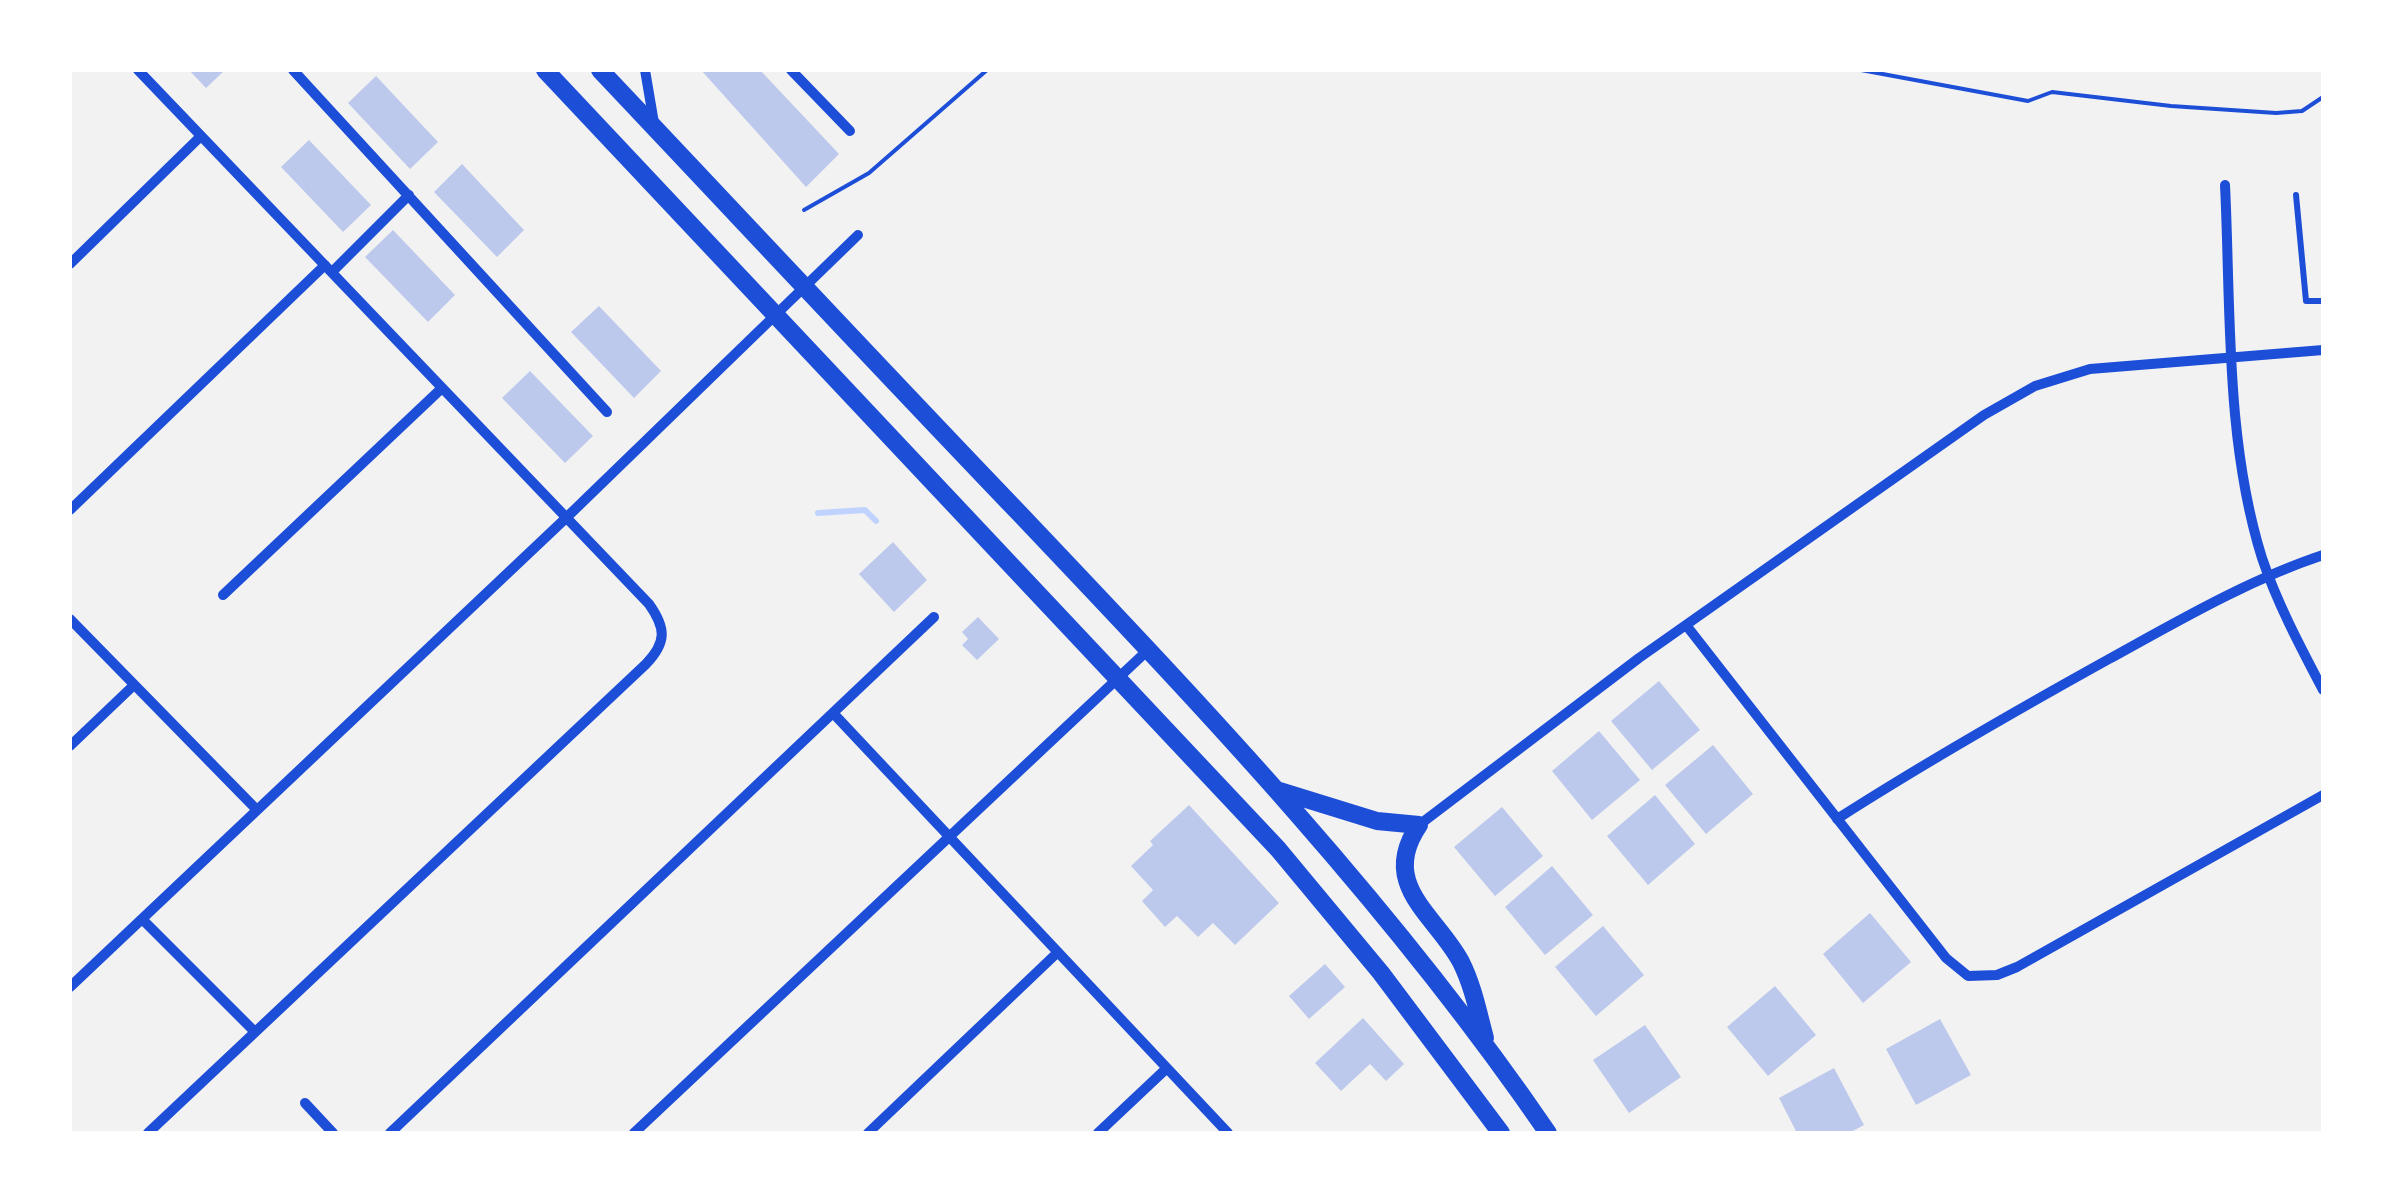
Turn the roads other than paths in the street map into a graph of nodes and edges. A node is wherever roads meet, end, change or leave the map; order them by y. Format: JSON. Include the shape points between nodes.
{"nodes":[{"id":1,"x":138,"y":70,"type":"edge"},
{"id":2,"x":293,"y":70,"type":"edge"},
{"id":3,"x":545,"y":70,"type":"edge"},
{"id":4,"x":600,"y":70,"type":"edge"},
{"id":5,"x":645,"y":70,"type":"edge"},
{"id":6,"x":791,"y":70,"type":"edge"},
{"id":7,"x":655,"y":128,"type":"junction"},
{"id":8,"x":850,"y":131,"type":"dead end"},
{"id":9,"x":201,"y":136,"type":"junction"},
{"id":10,"x":2226,"y":186,"type":"dead end"},
{"id":11,"x":409,"y":195,"type":"junction"},
{"id":12,"x":2296,"y":195,"type":"dead end"},
{"id":13,"x":858,"y":235,"type":"dead end"},
{"id":14,"x":70,"y":264,"type":"edge"},
{"id":15,"x":328,"y":269,"type":"junction"},
{"id":16,"x":806,"y":288,"type":"junction"},
{"id":17,"x":2323,"y":301,"type":"edge"},
{"id":18,"x":778,"y":315,"type":"junction"},
{"id":19,"x":2323,"y":350,"type":"edge"},
{"id":20,"x":2233,"y":357,"type":"junction"},
{"id":21,"x":442,"y":388,"type":"junction"},
{"id":22,"x":607,"y":412,"type":"dead end"},
{"id":23,"x":70,"y":510,"type":"edge"},
{"id":24,"x":566,"y":518,"type":"junction"},
{"id":25,"x":2323,"y":555,"type":"edge"},
{"id":26,"x":2270,"y":575,"type":"junction"},
{"id":27,"x":223,"y":595,"type":"dead end"},
{"id":28,"x":934,"y":618,"type":"dead end"},
{"id":29,"x":70,"y":620,"type":"edge"},
{"id":30,"x":1686,"y":625,"type":"junction"},
{"id":31,"x":1148,"y":650,"type":"junction"},
{"id":32,"x":1118,"y":678,"type":"junction"},
{"id":33,"x":134,"y":685,"type":"junction"},
{"id":34,"x":2323,"y":690,"type":"edge"},
{"id":35,"x":833,"y":714,"type":"junction"},
{"id":36,"x":70,"y":746,"type":"edge"},
{"id":37,"x":1277,"y":790,"type":"junction"},
{"id":38,"x":2323,"y":794,"type":"edge"},
{"id":39,"x":256,"y":810,"type":"junction"},
{"id":40,"x":1837,"y":819,"type":"junction"},
{"id":41,"x":1419,"y":825,"type":"junction"},
{"id":42,"x":950,"y":835,"type":"junction"},
{"id":43,"x":142,"y":919,"type":"junction"},
{"id":44,"x":1058,"y":952,"type":"junction"},
{"id":45,"x":70,"y":987,"type":"edge"},
{"id":46,"x":255,"y":1032,"type":"junction"},
{"id":47,"x":1487,"y":1048,"type":"junction"},
{"id":48,"x":1167,"y":1068,"type":"junction"},
{"id":49,"x":305,"y":1103,"type":"dead end"},
{"id":50,"x":148,"y":1133,"type":"edge"},
{"id":51,"x":333,"y":1133,"type":"edge"},
{"id":52,"x":390,"y":1133,"type":"edge"},
{"id":53,"x":634,"y":1133,"type":"edge"},
{"id":54,"x":868,"y":1133,"type":"edge"},
{"id":55,"x":1098,"y":1133,"type":"edge"},
{"id":56,"x":1228,"y":1133,"type":"edge"},
{"id":57,"x":1501,"y":1133,"type":"edge"},
{"id":58,"x":1548,"y":1133,"type":"edge"}],
"edges":[{"from":1,"to":9,"type":"street"},
{"from":2,"to":11,"type":"street"},
{"from":3,"to":18,"type":"main road"},
{"from":4,"to":7,"type":"main road"},
{"from":5,"to":7,"type":"street"},
{"from":6,"to":8,"type":"street"},
{"from":7,"to":16,"type":"main road"},
{"from":9,"to":14,"type":"street"},
{"from":9,"to":15,"type":"street"},
{"from":10,"to":20,"type":"street"},
{"from":11,"to":15,"type":"street"},
{"from":11,"to":22,"type":"street"},
{"from":12,"to":17,"type":"lane","via":[[2306,301]]},
{"from":13,"to":16,"type":"street"},
{"from":15,"to":21,"type":"street"},
{"from":15,"to":23,"type":"street"},
{"from":16,"to":18,"type":"street"},
{"from":16,"to":31,"type":"main road"},
{"from":18,"to":24,"type":"street"},
{"from":18,"to":32,"type":"main road"},
{"from":19,"to":20,"type":"street"},
{"from":20,"to":26,"type":"street","via":[[2246,486]]},
{"from":20,"to":30,"type":"street","via":[[2090,369],[2035,386]]},
{"from":21,"to":24,"type":"street"},
{"from":21,"to":27,"type":"street"},
{"from":24,"to":39,"type":"street"},
{"from":24,"to":46,"type":"street","via":[[658,616],[664,635],[657,652]]},
{"from":25,"to":26,"type":"street"},
{"from":26,"to":34,"type":"street"},
{"from":26,"to":40,"type":"street","via":[[1961,741]]},
{"from":28,"to":35,"type":"street"},
{"from":29,"to":33,"type":"street"},
{"from":30,"to":40,"type":"street"},
{"from":30,"to":41,"type":"street"},
{"from":31,"to":32,"type":"street"},
{"from":31,"to":37,"type":"main road"},
{"from":32,"to":42,"type":"street"},
{"from":32,"to":57,"type":"main road","via":[[1332,912]]},
{"from":33,"to":36,"type":"street"},
{"from":33,"to":39,"type":"street"},
{"from":35,"to":42,"type":"street"},
{"from":35,"to":52,"type":"street"},
{"from":37,"to":41,"type":"main road","via":[[1378,822]]},
{"from":37,"to":47,"type":"main road"},
{"from":38,"to":40,"type":"street","via":[[2017,967],[1982,977],[1959,972],[1946,958]]},
{"from":39,"to":43,"type":"street"},
{"from":41,"to":47,"type":"main road","via":[[1405,856],[1411,892],[1462,964]]},
{"from":42,"to":44,"type":"street"},
{"from":42,"to":53,"type":"street"},
{"from":43,"to":45,"type":"street"},
{"from":43,"to":46,"type":"street"},
{"from":44,"to":48,"type":"street"},
{"from":44,"to":54,"type":"street"},
{"from":46,"to":50,"type":"street"},
{"from":47,"to":58,"type":"main road"},
{"from":48,"to":55,"type":"street"},
{"from":48,"to":56,"type":"street"},
{"from":49,"to":51,"type":"street"}]}
